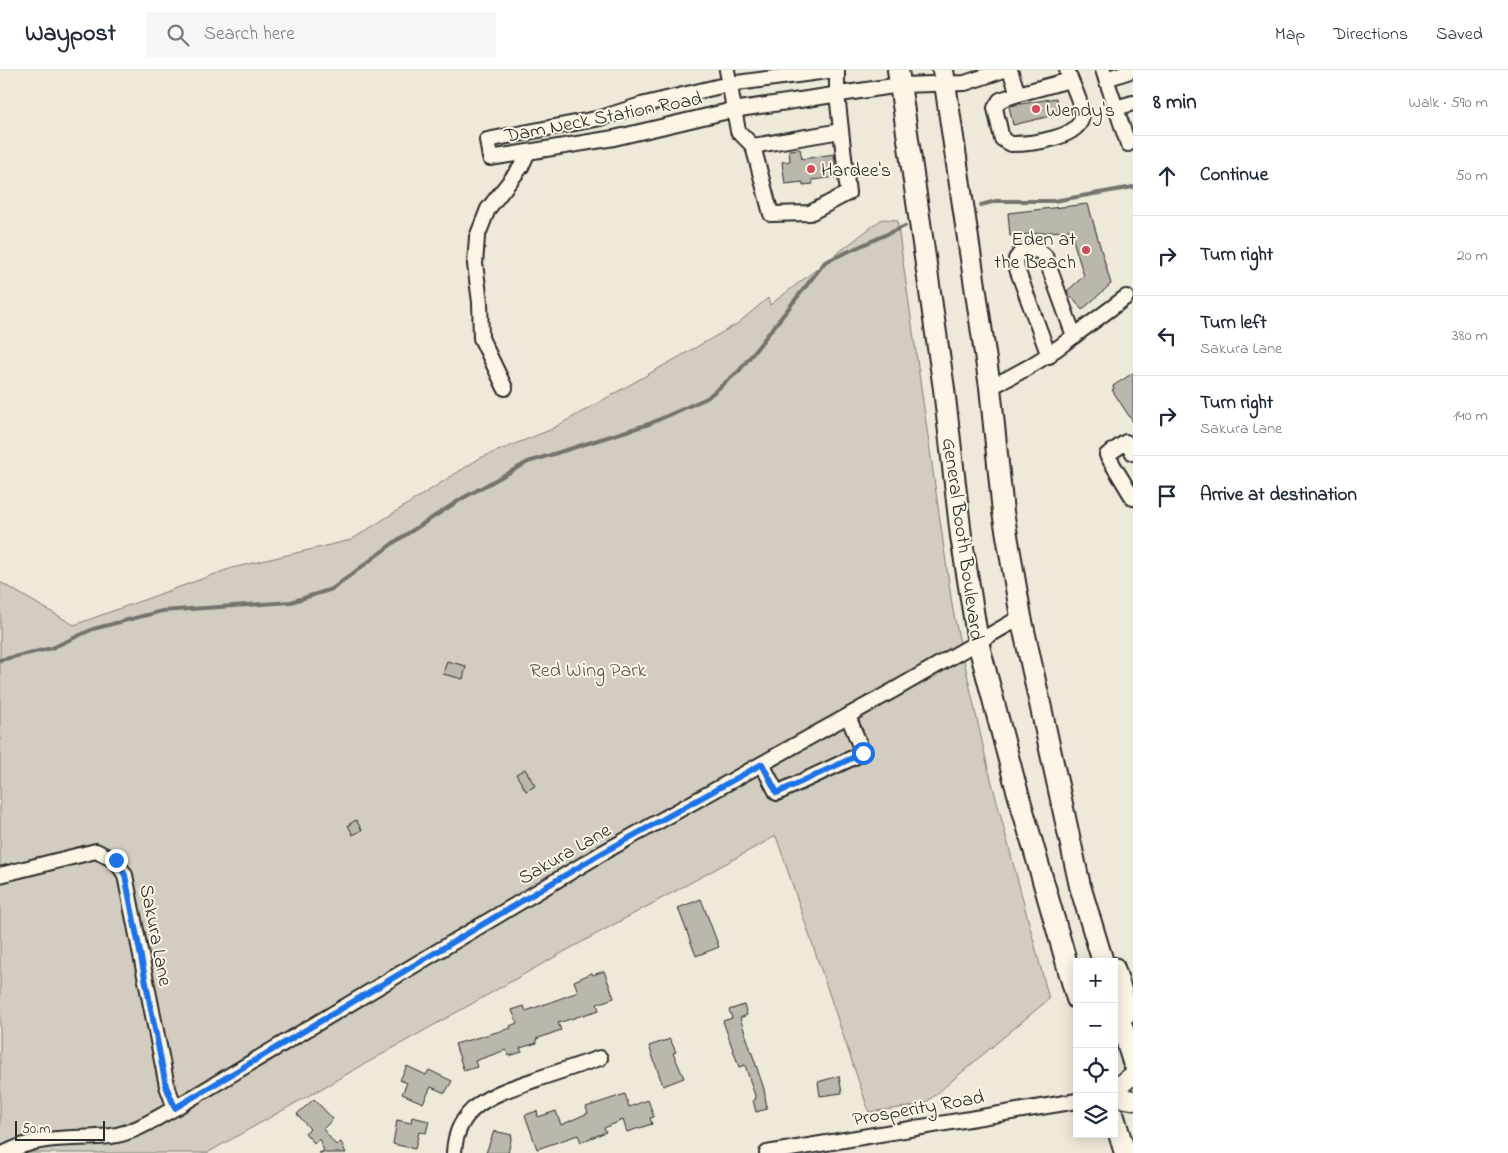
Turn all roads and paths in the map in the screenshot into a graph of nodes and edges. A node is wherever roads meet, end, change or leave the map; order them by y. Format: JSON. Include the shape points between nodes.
{"nodes":[{"id":1,"x":836,"y":70,"type":"edge"},
{"id":2,"x":1004,"y":70,"type":"edge"},
{"id":3,"x":1010,"y":70,"type":"edge"},
{"id":4,"x":1132,"y":70,"type":"edge"},
{"id":5,"x":1104,"y":74,"type":"edge"},
{"id":6,"x":1068,"y":75,"type":"edge"},
{"id":7,"x":728,"y":77,"type":"edge"},
{"id":8,"x":899,"y":77,"type":"edge"},
{"id":9,"x":944,"y":77,"type":"edge"},
{"id":10,"x":837,"y":94,"type":"junction"},
{"id":11,"x":1018,"y":94,"type":"junction"},
{"id":12,"x":1133,"y":103,"type":"edge"},
{"id":13,"x":1116,"y":108,"type":"junction"},
{"id":14,"x":733,"y":110,"type":"junction"},
{"id":15,"x":841,"y":131,"type":"junction"},
{"id":16,"x":1128,"y":144,"type":"dead end"},
{"id":17,"x":753,"y":146,"type":"junction"},
{"id":18,"x":528,"y":152,"type":"junction"},
{"id":19,"x":1126,"y":297,"type":"dead end"},
{"id":20,"x":1074,"y":336,"type":"junction"},
{"id":21,"x":1049,"y":356,"type":"junction"},
{"id":22,"x":990,"y":387,"type":"junction"},
{"id":23,"x":505,"y":388,"type":"dead end"},
{"id":24,"x":1133,"y":453,"type":"edge"},
{"id":25,"x":1133,"y":498,"type":"edge"},
{"id":26,"x":1021,"y":617,"type":"junction"},
{"id":27,"x":978,"y":642,"type":"junction"},
{"id":28,"x":848,"y":716,"type":"junction"},
{"id":29,"x":762,"y":764,"type":"junction"},
{"id":30,"x":0,"y":875,"type":"edge"},
{"id":31,"x":1082,"y":894,"type":"junction"},
{"id":32,"x":1102,"y":958,"type":"edge"},
{"id":33,"x":1111,"y":958,"type":"edge"},
{"id":34,"x":1118,"y":980,"type":"edge"},
{"id":35,"x":1073,"y":985,"type":"edge"},
{"id":36,"x":1115,"y":1003,"type":"edge"},
{"id":37,"x":1133,"y":1023,"type":"edge"},
{"id":38,"x":600,"y":1058,"type":"dead end"},
{"id":39,"x":1133,"y":1062,"type":"edge"},
{"id":40,"x":1133,"y":1074,"type":"edge"},
{"id":41,"x":1118,"y":1087,"type":"edge"},
{"id":42,"x":1118,"y":1098,"type":"edge"},
{"id":43,"x":1133,"y":1100,"type":"edge"},
{"id":44,"x":1073,"y":1102,"type":"edge"},
{"id":45,"x":175,"y":1108,"type":"junction"},
{"id":46,"x":1118,"y":1130,"type":"edge"},
{"id":47,"x":5,"y":1153,"type":"edge"},
{"id":48,"x":454,"y":1153,"type":"edge"},
{"id":49,"x":767,"y":1153,"type":"edge"},
{"id":50,"x":1125,"y":1153,"type":"edge"}],
"edges":[{"from":1,"to":7,"type":"street","name":"Dam Neck Station Road"},
{"from":1,"to":10,"type":"street"},
{"from":2,"to":9,"type":"street","name":"Dam Neck Station Road","via":[[965,83]]},
{"from":3,"to":11,"type":"street"},
{"from":4,"to":5,"type":"street"},
{"from":5,"to":13,"type":"street"},
{"from":6,"to":11,"type":"street"},
{"from":6,"to":11,"type":"street","via":[[1082,114],[1079,125],[1067,135],[1022,144],[1011,144],[1002,139],[995,108],[1000,100]]},
{"from":7,"to":14,"type":"street"},
{"from":7,"to":18,"type":"street","name":"Dam Neck Station Road","via":[[601,118],[486,140],[490,158]]},
{"from":8,"to":9,"type":"street","name":"Dam Neck Station Road"},
{"from":8,"to":10,"type":"street","name":"Dam Neck Station Road"},
{"from":8,"to":27,"type":"highway","name":"General Booth Boulevard"},
{"from":9,"to":22,"type":"highway"},
{"from":10,"to":14,"type":"street","name":"Dam Neck Station Road"},
{"from":10,"to":15,"type":"street"},
{"from":12,"to":13,"type":"street"},
{"from":13,"to":16,"type":"street"},
{"from":14,"to":17,"type":"street","via":[[738,131]]},
{"from":14,"to":18,"type":"street","name":"Dam Neck Station Road","via":[[614,138]]},
{"from":15,"to":17,"type":"street"},
{"from":15,"to":17,"type":"street","via":[[848,193],[810,213],[771,214]]},
{"from":18,"to":23,"type":"street","via":[[521,167],[488,209],[477,237],[481,338]]},
{"from":19,"to":20,"type":"street"},
{"from":20,"to":21,"type":"street"},
{"from":20,"to":21,"type":"street","via":[[1045,256],[1038,250],[1021,252],[1016,259],[1017,269]]},
{"from":21,"to":22,"type":"street"},
{"from":22,"to":26,"type":"highway","via":[[1003,512]]},
{"from":24,"to":25,"type":"street","via":[[1126,442],[1107,455]]},
{"from":26,"to":27,"type":"street","name":"Sakura Lane"},
{"from":26,"to":31,"type":"highway"},
{"from":27,"to":28,"type":"street","name":"Sakura Lane"},
{"from":27,"to":35,"type":"highway","name":"General Booth Boulevard"},
{"from":28,"to":29,"type":"street","name":"Sakura Lane"},
{"from":28,"to":29,"type":"street","via":[[863,753],[777,793]]},
{"from":29,"to":45,"type":"street","name":"Sakura Lane","via":[[604,852]]},
{"from":30,"to":45,"type":"street","name":"Sakura Lane","via":[[96,851],[116,860],[125,875],[166,1086]]},
{"from":31,"to":32,"type":"highway"},
{"from":31,"to":33,"type":"highway"},
{"from":34,"to":37,"type":"highway"},
{"from":36,"to":39,"type":"highway"},
{"from":38,"to":48,"type":"street","via":[[494,1094],[464,1119],[455,1139]]},
{"from":40,"to":41,"type":"main road"},
{"from":42,"to":43,"type":"main road"},
{"from":44,"to":49,"type":"street","name":"Prosperity Road"},
{"from":45,"to":47,"type":"street","name":"Sakura Lane","via":[[129,1132],[111,1136],[42,1139]]},
{"from":46,"to":50,"type":"highway"}]}
